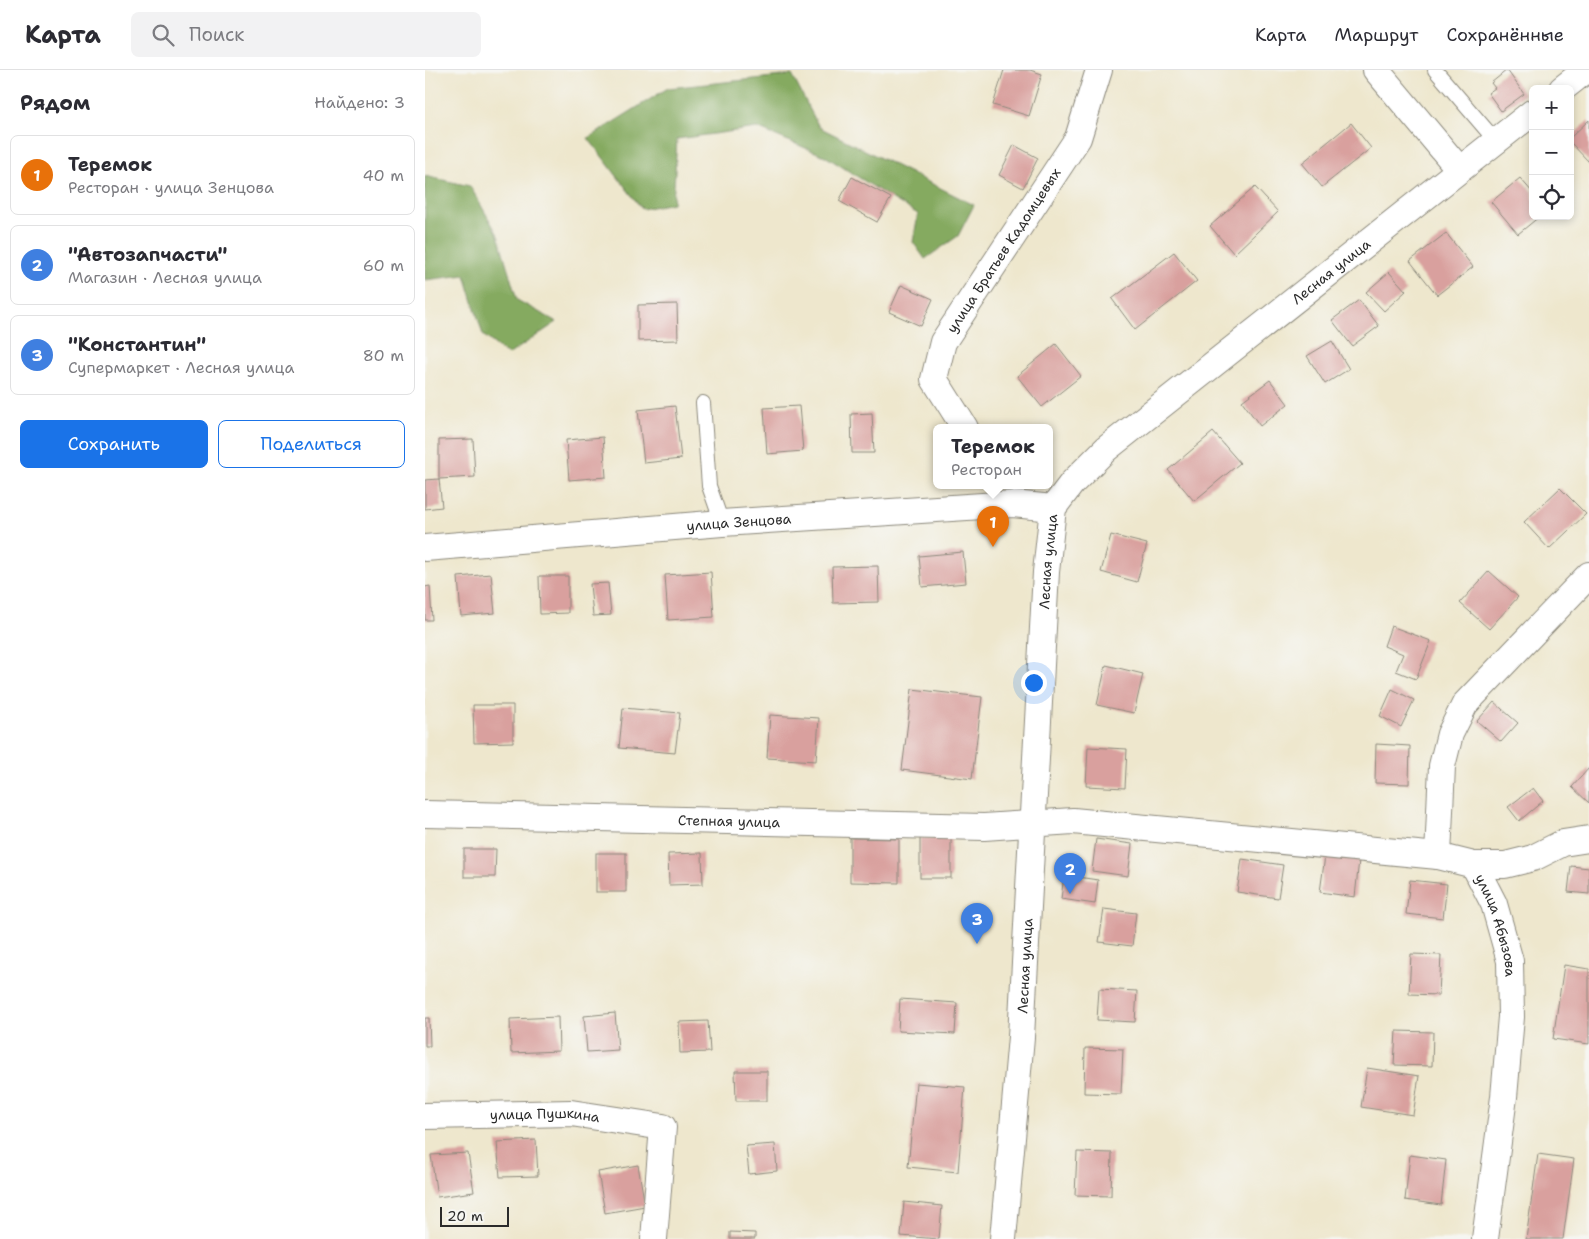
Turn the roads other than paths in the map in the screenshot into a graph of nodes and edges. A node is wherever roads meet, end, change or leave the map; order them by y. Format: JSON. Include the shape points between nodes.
{"nodes":[{"id":1,"x":1099,"y":70,"type":"edge"},
{"id":2,"x":1376,"y":70,"type":"edge"},
{"id":3,"x":1435,"y":70,"type":"edge"},
{"id":4,"x":1587,"y":70,"type":"edge"},
{"id":5,"x":1567,"y":85,"type":"edge"},
{"id":6,"x":1529,"y":115,"type":"edge"},
{"id":7,"x":1495,"y":140,"type":"junction"},
{"id":8,"x":1459,"y":169,"type":"junction"},
{"id":9,"x":703,"y":403,"type":"dead end"},
{"id":10,"x":962,"y":424,"type":"edge"},
{"id":11,"x":1007,"y":495,"type":"edge"},
{"id":12,"x":1053,"y":508,"type":"junction"},
{"id":13,"x":722,"y":523,"type":"junction"},
{"id":14,"x":425,"y":548,"type":"edge"},
{"id":15,"x":1589,"y":575,"type":"edge"},
{"id":16,"x":425,"y":814,"type":"edge"},
{"id":17,"x":1033,"y":823,"type":"junction"},
{"id":18,"x":1589,"y":838,"type":"edge"},
{"id":19,"x":1438,"y":856,"type":"junction"},
{"id":20,"x":1474,"y":865,"type":"junction"},
{"id":21,"x":425,"y":1116,"type":"edge"},
{"id":22,"x":654,"y":1239,"type":"edge"},
{"id":23,"x":1003,"y":1239,"type":"edge"},
{"id":24,"x":1485,"y":1239,"type":"edge"}],
"edges":[{"from":1,"to":10,"type":"street","name":"улица Братьев Кадомцевых","via":[[1078,138],[943,342],[934,379]]},
{"from":2,"to":8,"type":"street"},
{"from":3,"to":7,"type":"lane"},
{"from":4,"to":5,"type":"street"},
{"from":6,"to":7,"type":"street","name":"Лесная улица"},
{"from":7,"to":8,"type":"street","name":"Лесная улица"},
{"from":8,"to":12,"type":"street","name":"Лесная улица","via":[[1106,449],[1071,483]]},
{"from":9,"to":13,"type":"lane","via":[[709,486]]},
{"from":11,"to":12,"type":"street","name":"улица Зенцова"},
{"from":11,"to":13,"type":"street","name":"улица Зенцова"},
{"from":12,"to":17,"type":"street","name":"Лесная улица","via":[[1046,572]]},
{"from":13,"to":14,"type":"street","name":"улица Зенцова"},
{"from":15,"to":19,"type":"street","via":[[1465,704],[1453,726],[1442,766]]},
{"from":16,"to":17,"type":"street","name":"Степная улица","via":[[984,828]]},
{"from":17,"to":19,"type":"street","name":"Степная улица","via":[[1073,821]]},
{"from":17,"to":23,"type":"street","name":"Лесная улица","via":[[1021,1037]]},
{"from":18,"to":20,"type":"street","via":[[1563,843],[1533,858],[1505,865]]},
{"from":19,"to":20,"type":"street","name":"улица Абызова"},
{"from":20,"to":24,"type":"street","name":"улица Абызова","via":[[1494,904],[1510,961],[1511,1017],[1504,1097]]},
{"from":21,"to":22,"type":"street","name":"улица Пушкина","via":[[571,1113],[663,1127]]}]}
